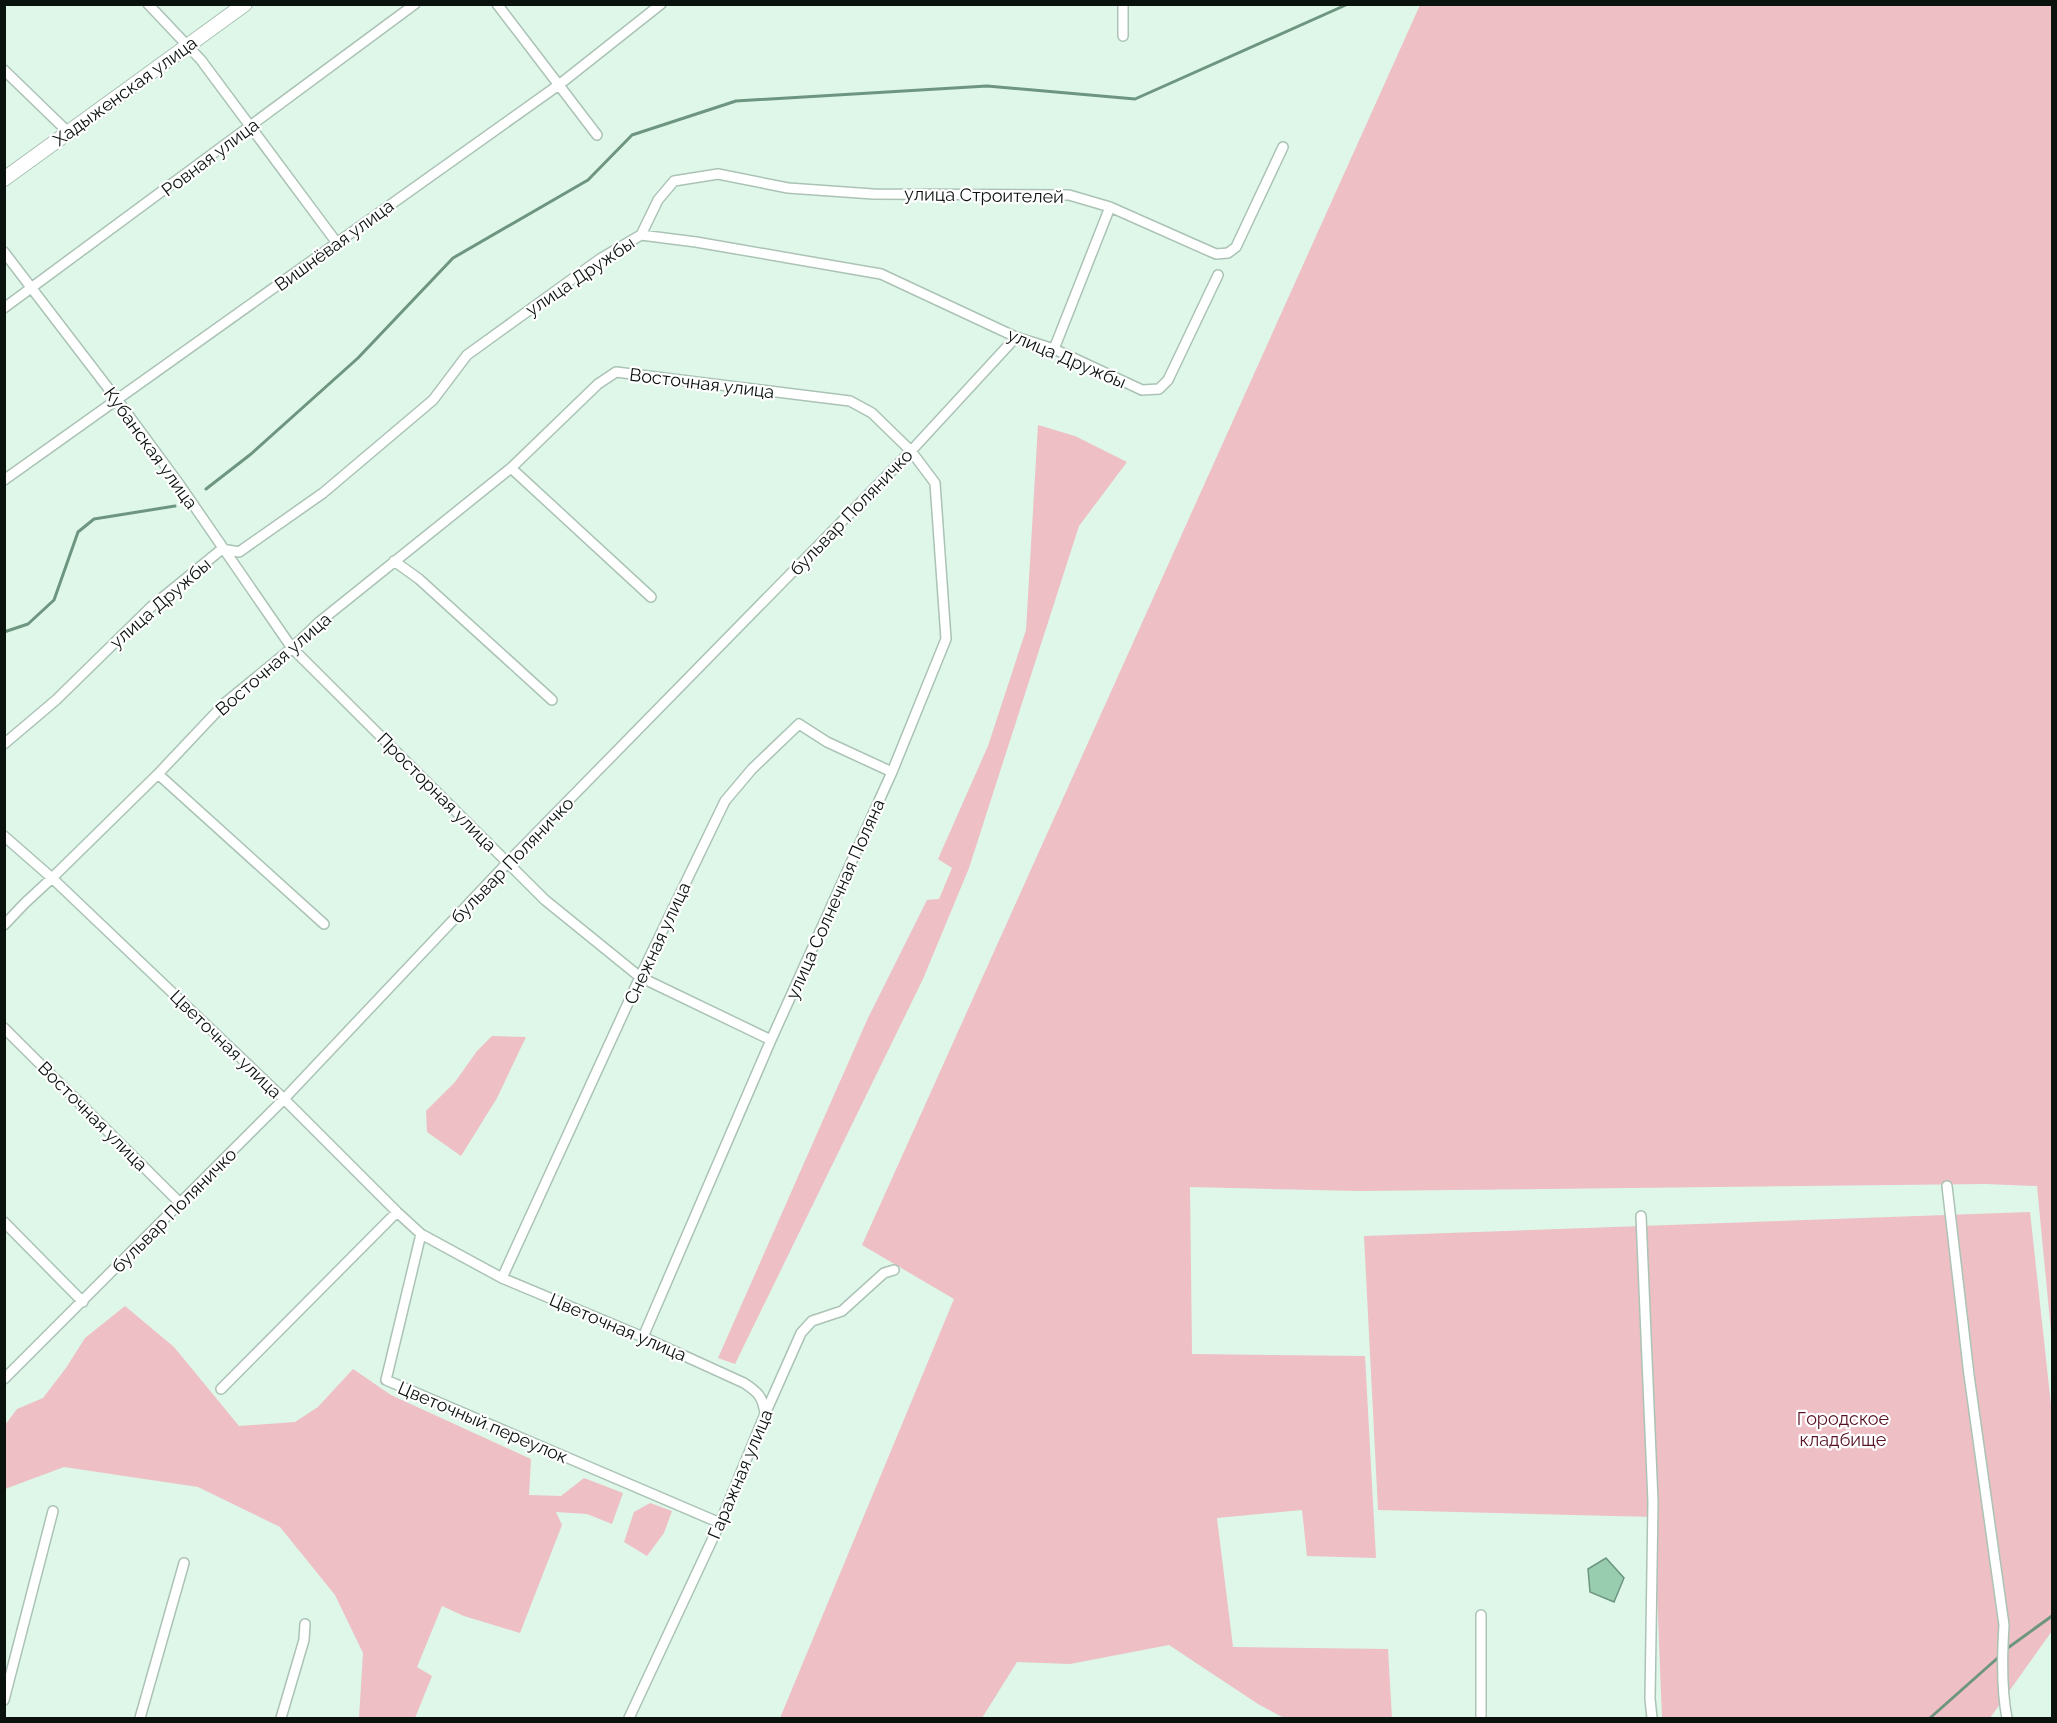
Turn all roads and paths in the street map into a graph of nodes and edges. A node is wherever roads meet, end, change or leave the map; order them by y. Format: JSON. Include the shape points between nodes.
{"nodes":[{"id":1,"x":148,"y":4,"type":"edge"},
{"id":2,"x":245,"y":4,"type":"edge"},
{"id":3,"x":415,"y":4,"type":"edge"},
{"id":4,"x":497,"y":4,"type":"edge"},
{"id":5,"x":661,"y":4,"type":"edge"},
{"id":6,"x":1123,"y":4,"type":"edge"},
{"id":7,"x":1123,"y":36,"type":"dead end"},
{"id":8,"x":187,"y":45,"type":"junction"},
{"id":9,"x":4,"y":70,"type":"edge"},
{"id":10,"x":560,"y":84,"type":"junction"},
{"id":11,"x":251,"y":126,"type":"junction"},
{"id":12,"x":68,"y":132,"type":"junction"},
{"id":13,"x":597,"y":135,"type":"dead end"},
{"id":14,"x":1283,"y":147,"type":"dead end"},
{"id":15,"x":4,"y":179,"type":"edge"},
{"id":16,"x":1110,"y":207,"type":"junction"},
{"id":17,"x":641,"y":235,"type":"junction"},
{"id":18,"x":337,"y":243,"type":"junction"},
{"id":19,"x":4,"y":252,"type":"edge"},
{"id":20,"x":1218,"y":275,"type":"dead end"},
{"id":21,"x":32,"y":287,"type":"junction"},
{"id":22,"x":4,"y":308,"type":"edge"},
{"id":23,"x":1016,"y":337,"type":"junction"},
{"id":24,"x":1054,"y":349,"type":"junction"},
{"id":25,"x":118,"y":401,"type":"junction"},
{"id":26,"x":911,"y":451,"type":"junction"},
{"id":27,"x":511,"y":468,"type":"junction"},
{"id":28,"x":4,"y":480,"type":"edge"},
{"id":29,"x":222,"y":549,"type":"junction"},
{"id":30,"x":394,"y":561,"type":"junction"},
{"id":31,"x":651,"y":597,"type":"dead end"},
{"id":32,"x":292,"y":648,"type":"junction"},
{"id":33,"x":552,"y":700,"type":"dead end"},
{"id":34,"x":4,"y":744,"type":"edge"},
{"id":35,"x":892,"y":771,"type":"junction"},
{"id":36,"x":158,"y":774,"type":"junction"},
{"id":37,"x":4,"y":836,"type":"edge"},
{"id":38,"x":508,"y":862,"type":"junction"},
{"id":39,"x":52,"y":878,"type":"junction"},
{"id":40,"x":324,"y":924,"type":"dead end"},
{"id":41,"x":4,"y":925,"type":"edge"},
{"id":42,"x":640,"y":977,"type":"junction"},
{"id":43,"x":4,"y":1028,"type":"edge"},
{"id":44,"x":771,"y":1040,"type":"junction"},
{"id":45,"x":284,"y":1099,"type":"junction"},
{"id":46,"x":1947,"y":1186,"type":"dead end"},
{"id":47,"x":181,"y":1204,"type":"junction"},
{"id":48,"x":397,"y":1212,"type":"junction"},
{"id":49,"x":1641,"y":1216,"type":"dead end"},
{"id":50,"x":4,"y":1222,"type":"edge"},
{"id":51,"x":421,"y":1234,"type":"junction"},
{"id":52,"x":894,"y":1270,"type":"dead end"},
{"id":53,"x":502,"y":1278,"type":"junction"},
{"id":54,"x":83,"y":1302,"type":"junction"},
{"id":55,"x":643,"y":1337,"type":"junction"},
{"id":56,"x":4,"y":1379,"type":"edge"},
{"id":57,"x":221,"y":1389,"type":"dead end"},
{"id":58,"x":765,"y":1414,"type":"junction"},
{"id":59,"x":53,"y":1511,"type":"dead end"},
{"id":60,"x":720,"y":1523,"type":"junction"},
{"id":61,"x":184,"y":1563,"type":"dead end"},
{"id":62,"x":1481,"y":1615,"type":"dead end"},
{"id":63,"x":305,"y":1624,"type":"dead end"},
{"id":64,"x":4,"y":1700,"type":"edge"},
{"id":65,"x":140,"y":1719,"type":"edge"},
{"id":66,"x":281,"y":1719,"type":"edge"},
{"id":67,"x":629,"y":1719,"type":"edge"},
{"id":68,"x":1481,"y":1719,"type":"edge"},
{"id":69,"x":1652,"y":1719,"type":"edge"},
{"id":70,"x":2007,"y":1719,"type":"edge"}],
"edges":[{"from":1,"to":8,"type":"street"},
{"from":2,"to":8,"type":"main road","name":"Хадыженская улица"},
{"from":3,"to":11,"type":"street","name":"Ровная улица"},
{"from":4,"to":10,"type":"street"},
{"from":5,"to":10,"type":"street","name":"Вишнёвая улица"},
{"from":6,"to":7,"type":"street"},
{"from":8,"to":11,"type":"street"},
{"from":8,"to":12,"type":"main road","name":"Хадыженская улица"},
{"from":9,"to":12,"type":"street"},
{"from":10,"to":13,"type":"street"},
{"from":10,"to":18,"type":"street","name":"Вишнёвая улица"},
{"from":11,"to":18,"type":"street"},
{"from":11,"to":21,"type":"street","name":"Ровная улица"},
{"from":12,"to":15,"type":"main road","name":"Хадыженская улица"},
{"from":14,"to":16,"type":"street","name":"улица Строителей","via":[[1236,247],[1228,253],[1216,254]]},
{"from":16,"to":17,"type":"street","name":"улица Строителей","via":[[1069,195],[873,194],[788,188],[718,174],[674,181],[658,200]]},
{"from":16,"to":24,"type":"street"},
{"from":17,"to":23,"type":"street","name":"улица Дружбы","via":[[881,274]]},
{"from":17,"to":29,"type":"street","name":"улица Дружбы","via":[[600,259],[467,356],[433,400],[323,493],[239,552]]},
{"from":18,"to":25,"type":"street","name":"Вишнёвая улица"},
{"from":19,"to":21,"type":"street","name":"Кубанская улица"},
{"from":20,"to":24,"type":"street","name":"улица Дружбы","via":[[1168,380],[1159,389],[1142,390]]},
{"from":21,"to":22,"type":"street","name":"Ровная улица"},
{"from":21,"to":25,"type":"street","name":"Кубанская улица"},
{"from":23,"to":24,"type":"street","name":"улица Дружбы"},
{"from":23,"to":26,"type":"street","name":"бульвар Поляничко"},
{"from":25,"to":28,"type":"street","name":"Вишнёвая улица"},
{"from":25,"to":29,"type":"street","name":"Кубанская улица"},
{"from":26,"to":27,"type":"street","name":"Восточная улица","via":[[872,413],[850,401],[616,372],[598,384]]},
{"from":26,"to":35,"type":"street","name":"улица Солнечная Поляна","via":[[934,483],[946,639]]},
{"from":26,"to":38,"type":"street","name":"бульвар Поляничко"},
{"from":27,"to":30,"type":"street","name":"Восточная улица"},
{"from":27,"to":31,"type":"street"},
{"from":29,"to":32,"type":"street","name":"Кубанская улица"},
{"from":29,"to":34,"type":"street","name":"улица Дружбы","via":[[151,607],[56,700]]},
{"from":30,"to":32,"type":"street","name":"Восточная улица"},
{"from":30,"to":33,"type":"street"},
{"from":32,"to":36,"type":"street","name":"Восточная улица","via":[[225,702]]},
{"from":32,"to":38,"type":"street","name":"Просторная улица"},
{"from":35,"to":42,"type":"street","name":"Снежная улица","via":[[826,742],[800,724],[725,801]]},
{"from":35,"to":44,"type":"street","name":"улица Солнечная Поляна"},
{"from":36,"to":39,"type":"street","name":"Восточная улица"},
{"from":36,"to":40,"type":"street"},
{"from":37,"to":39,"type":"street","name":"Цветочная улица"},
{"from":38,"to":42,"type":"street","name":"Просторная улица","via":[[545,900]]},
{"from":38,"to":45,"type":"street","name":"бульвар Поляничко"},
{"from":39,"to":41,"type":"street","name":"Восточная улица"},
{"from":39,"to":45,"type":"street","name":"Цветочная улица"},
{"from":42,"to":44,"type":"street","name":"Просторная улица"},
{"from":42,"to":53,"type":"street","name":"Снежная улица"},
{"from":43,"to":47,"type":"street","name":"Восточная улица"},
{"from":44,"to":55,"type":"street","name":"улица Солнечная Поляна"},
{"from":45,"to":47,"type":"street","name":"бульвар Поляничко"},
{"from":45,"to":48,"type":"street","name":"Цветочная улица"},
{"from":46,"to":70,"type":"street","via":[[2004,1624]]},
{"from":47,"to":54,"type":"street","name":"бульвар Поляничко"},
{"from":48,"to":51,"type":"street","name":"Цветочная улица"},
{"from":48,"to":57,"type":"street"},
{"from":49,"to":69,"type":"street","via":[[1653,1502]]},
{"from":50,"to":54,"type":"street"},
{"from":51,"to":53,"type":"street","name":"Цветочная улица"},
{"from":51,"to":60,"type":"street","name":"Цветочный переулок","via":[[386,1380]]},
{"from":52,"to":58,"type":"street","name":"Гаражная улица","via":[[884,1273],[842,1311],[812,1321],[801,1333]]},
{"from":53,"to":55,"type":"street","name":"Цветочная улица"},
{"from":54,"to":56,"type":"street","name":"бульвар Поляничко"},
{"from":55,"to":58,"type":"street","name":"Цветочная улица","via":[[759,1392]]},
{"from":58,"to":60,"type":"street","name":"Гаражная улица"},
{"from":59,"to":64,"type":"street"},
{"from":60,"to":67,"type":"street","name":"Гаражная улица"},
{"from":61,"to":65,"type":"street"},
{"from":62,"to":68,"type":"street"},
{"from":63,"to":66,"type":"street"}]}
